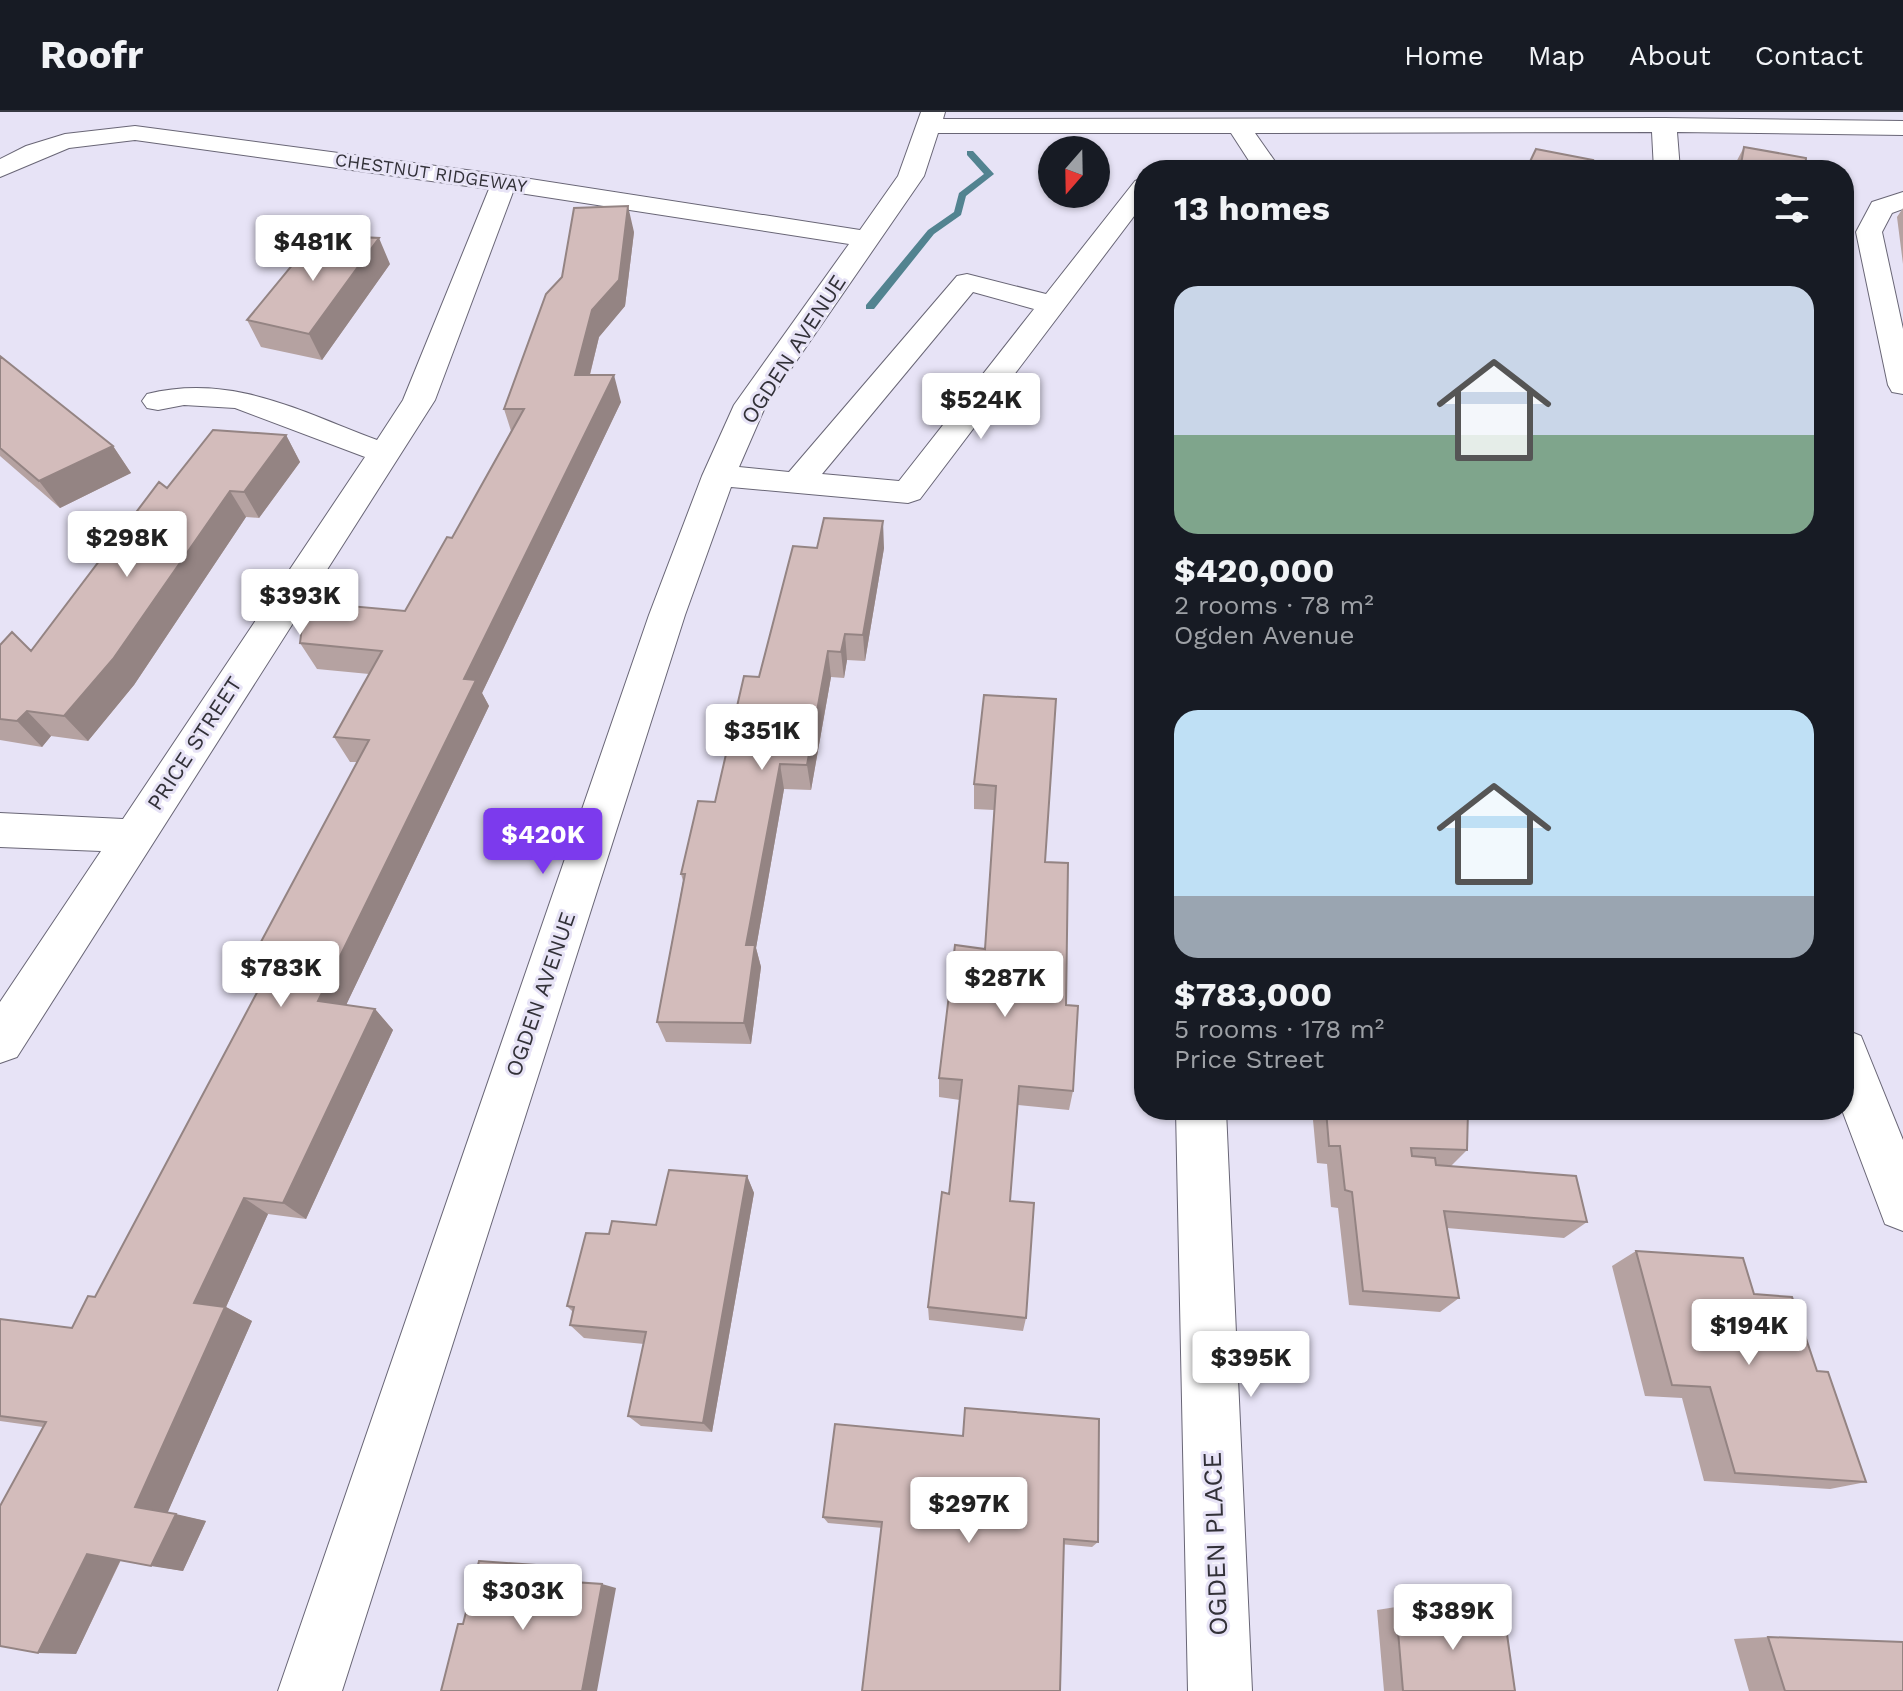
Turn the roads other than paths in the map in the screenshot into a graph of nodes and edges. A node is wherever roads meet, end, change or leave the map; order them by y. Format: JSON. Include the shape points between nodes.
{"nodes":[{"id":1,"x":1512,"y":118,"type":"edge"},
{"id":2,"x":931,"y":119,"type":"edge"},
{"id":3,"x":1664,"y":125,"type":"junction"},
{"id":4,"x":1171,"y":126,"type":"junction"},
{"id":5,"x":1239,"y":127,"type":"junction"},
{"id":6,"x":1903,"y":128,"type":"edge"},
{"id":7,"x":1170,"y":153,"type":"dead end"},
{"id":8,"x":1261,"y":160,"type":"edge"},
{"id":9,"x":1666,"y":160,"type":"edge"},
{"id":10,"x":0,"y":169,"type":"edge"},
{"id":11,"x":504,"y":183,"type":"junction"},
{"id":12,"x":1134,"y":199,"type":"edge"},
{"id":13,"x":1903,"y":200,"type":"edge"},
{"id":14,"x":866,"y":239,"type":"junction"},
{"id":15,"x":1053,"y":305,"type":"junction"},
{"id":16,"x":1903,"y":385,"type":"edge"},
{"id":17,"x":158,"y":401,"type":"dead end"},
{"id":18,"x":383,"y":453,"type":"junction"},
{"id":19,"x":719,"y":476,"type":"junction"},
{"id":20,"x":798,"y":482,"type":"junction"},
{"id":21,"x":0,"y":830,"type":"edge"},
{"id":22,"x":133,"y":836,"type":"junction"},
{"id":23,"x":0,"y":1042,"type":"edge"},
{"id":24,"x":1854,"y":1077,"type":"edge"},
{"id":25,"x":1201,"y":1120,"type":"edge"},
{"id":26,"x":1903,"y":1206,"type":"edge"},
{"id":27,"x":310,"y":1691,"type":"edge"},
{"id":28,"x":1220,"y":1691,"type":"edge"}],
"edges":[{"from":1,"to":3,"type":"street"},
{"from":1,"to":5,"type":"street"},
{"from":2,"to":4,"type":"street"},
{"from":2,"to":14,"type":"street","name":"OGDEN AVENUE","via":[[911,176]]},
{"from":3,"to":6,"type":"street"},
{"from":3,"to":9,"type":"street"},
{"from":4,"to":5,"type":"street"},
{"from":4,"to":7,"type":"street","via":[[1176,144]]},
{"from":5,"to":8,"type":"street"},
{"from":10,"to":11,"type":"street","name":"CHESTNUT RIDGEWAY","via":[[34,150],[75,137],[135,133]]},
{"from":11,"to":14,"type":"street","name":"CHESTNUT RIDGEWAY"},
{"from":11,"to":18,"type":"street","name":"PRICE STREET","via":[[419,400]]},
{"from":12,"to":15,"type":"street"},
{"from":13,"to":16,"type":"street","via":[[1881,208],[1869,232]]},
{"from":14,"to":19,"type":"street","name":"OGDEN AVENUE","via":[[750,405]]},
{"from":15,"to":20,"type":"street","via":[[908,492]]},
{"from":15,"to":20,"type":"street","via":[[967,282]]},
{"from":17,"to":18,"type":"street","via":[[184,396],[239,399]]},
{"from":18,"to":22,"type":"street","name":"PRICE STREET"},
{"from":19,"to":20,"type":"street"},
{"from":19,"to":27,"type":"street","name":"OGDEN AVENUE","via":[[667,615]]},
{"from":21,"to":22,"type":"street"},
{"from":22,"to":23,"type":"street","name":"PRICE STREET"},
{"from":24,"to":26,"type":"street"},
{"from":25,"to":28,"type":"street","name":"OGDEN PLACE"}]}
